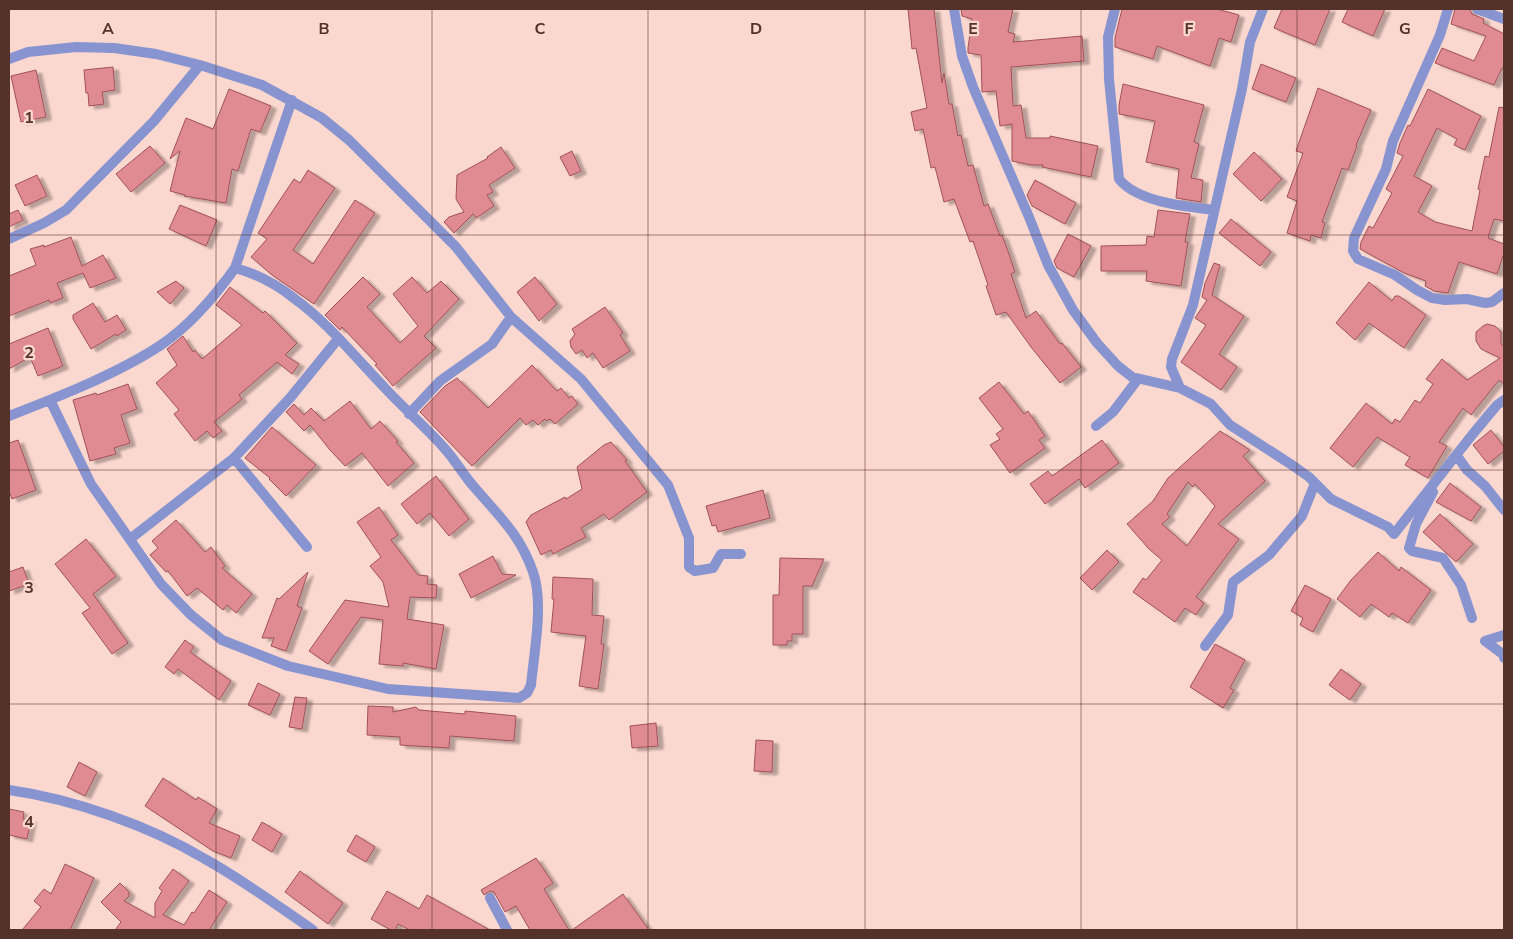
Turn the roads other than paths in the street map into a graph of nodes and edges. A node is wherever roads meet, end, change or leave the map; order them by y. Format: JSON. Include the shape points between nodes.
{"nodes":[{"id":1,"x":954,"y":9,"type":"edge"},
{"id":2,"x":1115,"y":9,"type":"edge"},
{"id":3,"x":1263,"y":9,"type":"edge"},
{"id":4,"x":1448,"y":9,"type":"edge"},
{"id":5,"x":1477,"y":9,"type":"edge"},
{"id":6,"x":1504,"y":19,"type":"edge"},
{"id":7,"x":9,"y":59,"type":"edge"},
{"id":8,"x":200,"y":65,"type":"junction"},
{"id":9,"x":292,"y":100,"type":"junction"},
{"id":10,"x":1214,"y":210,"type":"junction"},
{"id":11,"x":9,"y":240,"type":"edge"},
{"id":12,"x":235,"y":268,"type":"junction"},
{"id":13,"x":1504,"y":293,"type":"edge"},
{"id":14,"x":511,"y":317,"type":"junction"},
{"id":15,"x":338,"y":339,"type":"junction"},
{"id":16,"x":1171,"y":367,"type":"junction"},
{"id":17,"x":1138,"y":379,"type":"junction"},
{"id":18,"x":1158,"y":382,"type":"junction"},
{"id":19,"x":1180,"y":388,"type":"junction"},
{"id":20,"x":50,"y":400,"type":"junction"},
{"id":21,"x":1504,"y":400,"type":"edge"},
{"id":22,"x":410,"y":414,"type":"junction"},
{"id":23,"x":9,"y":416,"type":"edge"},
{"id":24,"x":1096,"y":426,"type":"dead end"},
{"id":25,"x":1457,"y":456,"type":"junction"},
{"id":26,"x":234,"y":458,"type":"junction"},
{"id":27,"x":1451,"y":467,"type":"junction"},
{"id":28,"x":1467,"y":470,"type":"junction"},
{"id":29,"x":1315,"y":483,"type":"junction"},
{"id":30,"x":1504,"y":510,"type":"edge"},
{"id":31,"x":130,"y":539,"type":"junction"},
{"id":32,"x":306,"y":547,"type":"dead end"},
{"id":33,"x":741,"y":554,"type":"dead end"},
{"id":34,"x":1472,"y":618,"type":"dead end"},
{"id":35,"x":1504,"y":635,"type":"edge"},
{"id":36,"x":1205,"y":646,"type":"dead end"},
{"id":37,"x":1504,"y":658,"type":"edge"},
{"id":38,"x":9,"y":790,"type":"edge"},
{"id":39,"x":490,"y":898,"type":"dead end"},
{"id":40,"x":313,"y":930,"type":"edge"},
{"id":41,"x":507,"y":930,"type":"edge"}],
"edges":[{"from":1,"to":17,"type":"street","via":[[962,56],[973,87],[1048,265],[1073,310],[1097,343],[1118,366]]},
{"from":2,"to":10,"type":"street","via":[[1108,38],[1119,178],[1122,183],[1153,200]]},
{"from":3,"to":10,"type":"street","via":[[1250,42]]},
{"from":4,"to":13,"type":"street","via":[[1440,35],[1393,141],[1386,169],[1354,238],[1353,252],[1358,259],[1396,275],[1432,298],[1485,303]]},
{"from":5,"to":6,"type":"street"},
{"from":7,"to":8,"type":"street","via":[[28,52],[76,47],[114,48]]},
{"from":8,"to":9,"type":"street","via":[[262,85]]},
{"from":8,"to":11,"type":"street","via":[[154,121],[66,210]]},
{"from":9,"to":12,"type":"street"},
{"from":9,"to":14,"type":"street","via":[[349,140],[456,247]]},
{"from":10,"to":16,"type":"street","via":[[1193,305]]},
{"from":12,"to":15,"type":"street","via":[[254,273],[296,299]]},
{"from":12,"to":20,"type":"street","via":[[197,314],[162,344]]},
{"from":14,"to":22,"type":"street","via":[[492,344],[440,381]]},
{"from":14,"to":33,"type":"street","via":[[581,379],[668,485],[689,538],[689,567],[695,571],[712,568],[721,554]]},
{"from":15,"to":22,"type":"street"},
{"from":15,"to":26,"type":"street","via":[[290,398]]},
{"from":16,"to":18,"type":"street"},
{"from":16,"to":19,"type":"street"},
{"from":17,"to":18,"type":"street"},
{"from":17,"to":24,"type":"street","via":[[1113,412]]},
{"from":18,"to":19,"type":"street"},
{"from":19,"to":29,"type":"street","via":[[1210,404],[1230,425]]},
{"from":20,"to":23,"type":"street"},
{"from":20,"to":31,"type":"street","via":[[91,484]]},
{"from":21,"to":25,"type":"street"},
{"from":22,"to":31,"type":"street","via":[[445,449],[513,532],[534,574],[538,605],[531,685],[519,698],[388,689],[288,666],[222,640],[191,615],[161,584]]},
{"from":25,"to":27,"type":"street"},
{"from":25,"to":28,"type":"street"},
{"from":25,"to":29,"type":"street","via":[[1394,534],[1388,527],[1332,499]]},
{"from":26,"to":31,"type":"street"},
{"from":26,"to":32,"type":"street"},
{"from":27,"to":28,"type":"street"},
{"from":27,"to":34,"type":"street","via":[[1416,524],[1409,548],[1442,558],[1461,585]]},
{"from":28,"to":30,"type":"street"},
{"from":29,"to":36,"type":"street","via":[[1302,516],[1269,555],[1233,582],[1228,615]]},
{"from":35,"to":37,"type":"street","via":[[1485,641]]},
{"from":38,"to":40,"type":"street","via":[[106,814],[147,830],[205,858]]},
{"from":39,"to":41,"type":"street"}]}
